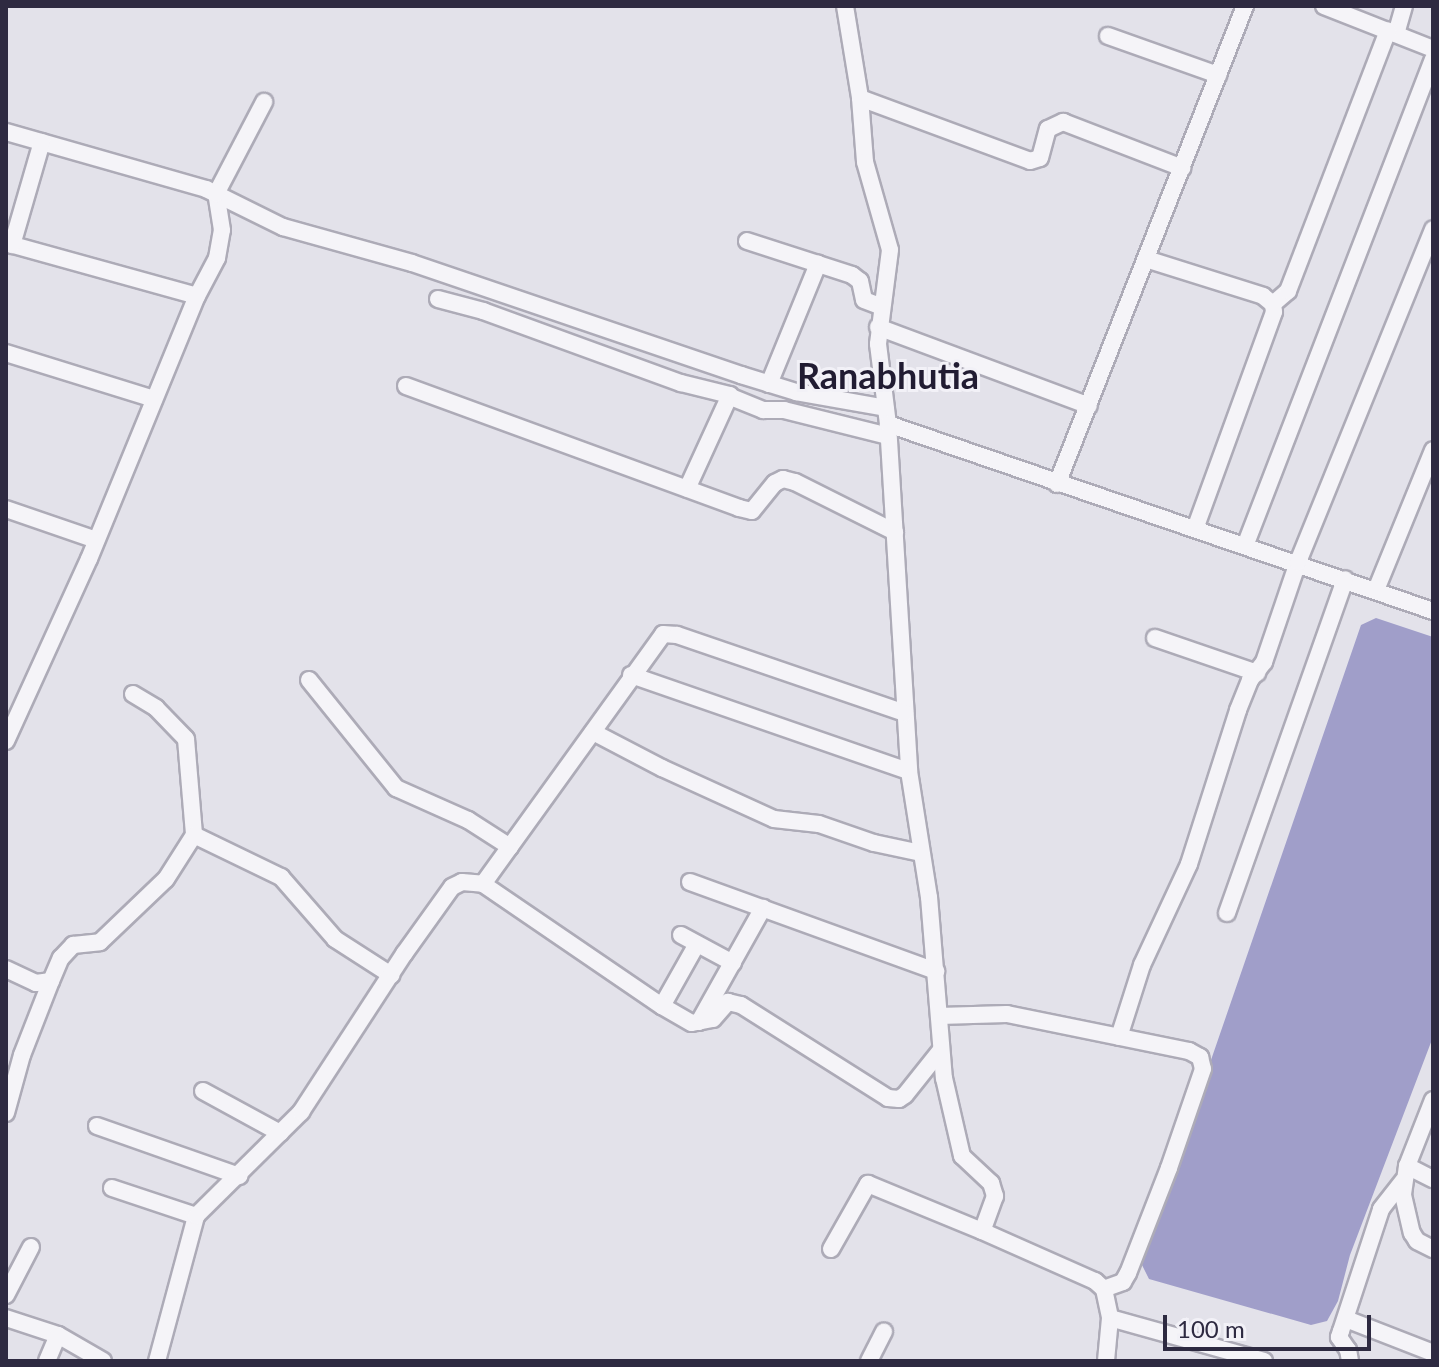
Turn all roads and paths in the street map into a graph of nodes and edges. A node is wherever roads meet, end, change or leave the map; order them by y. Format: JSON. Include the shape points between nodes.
{"nodes":[{"id":1,"x":845,"y":6,"type":"edge"},
{"id":2,"x":1245,"y":6,"type":"edge"},
{"id":3,"x":1324,"y":6,"type":"edge"},
{"id":4,"x":1404,"y":6,"type":"edge"},
{"id":5,"x":1392,"y":32,"type":"junction"},
{"id":6,"x":1108,"y":36,"type":"dead end"},
{"id":7,"x":1433,"y":49,"type":"edge"},
{"id":8,"x":1433,"y":59,"type":"edge"},
{"id":9,"x":1218,"y":75,"type":"junction"},
{"id":10,"x":860,"y":98,"type":"junction"},
{"id":11,"x":264,"y":102,"type":"dead end"},
{"id":12,"x":6,"y":132,"type":"edge"},
{"id":13,"x":42,"y":142,"type":"junction"},
{"id":14,"x":1182,"y":168,"type":"junction"},
{"id":15,"x":216,"y":194,"type":"junction"},
{"id":16,"x":1433,"y":229,"type":"edge"},
{"id":17,"x":747,"y":241,"type":"dead end"},
{"id":18,"x":9,"y":244,"type":"edge"},
{"id":19,"x":1146,"y":259,"type":"junction"},
{"id":20,"x":818,"y":264,"type":"junction"},
{"id":21,"x":197,"y":296,"type":"junction"},
{"id":22,"x":438,"y":299,"type":"dead end"},
{"id":23,"x":1273,"y":304,"type":"junction"},
{"id":24,"x":882,"y":307,"type":"junction"},
{"id":25,"x":878,"y":327,"type":"junction"},
{"id":26,"x":6,"y":353,"type":"edge"},
{"id":27,"x":769,"y":384,"type":"junction"},
{"id":28,"x":406,"y":386,"type":"dead end"},
{"id":29,"x":731,"y":397,"type":"junction"},
{"id":30,"x":154,"y":399,"type":"junction"},
{"id":31,"x":1089,"y":406,"type":"junction"},
{"id":32,"x":887,"y":423,"type":"junction"},
{"id":33,"x":1433,"y":450,"type":"edge"},
{"id":34,"x":1057,"y":484,"type":"junction"},
{"id":35,"x":687,"y":489,"type":"junction"},
{"id":36,"x":6,"y":509,"type":"edge"},
{"id":37,"x":1195,"y":529,"type":"junction"},
{"id":38,"x":895,"y":532,"type":"junction"},
{"id":39,"x":96,"y":540,"type":"junction"},
{"id":40,"x":1245,"y":546,"type":"junction"},
{"id":41,"x":1298,"y":562,"type":"junction"},
{"id":42,"x":1345,"y":579,"type":"junction"},
{"id":43,"x":1376,"y":590,"type":"junction"},
{"id":44,"x":1433,"y":611,"type":"edge"},
{"id":45,"x":1155,"y":638,"type":"dead end"},
{"id":46,"x":1257,"y":673,"type":"junction"},
{"id":47,"x":631,"y":675,"type":"junction"},
{"id":48,"x":309,"y":680,"type":"dead end"},
{"id":49,"x":133,"y":694,"type":"dead end"},
{"id":50,"x":905,"y":713,"type":"junction"},
{"id":51,"x":593,"y":732,"type":"junction"},
{"id":52,"x":6,"y":741,"type":"edge"},
{"id":53,"x":909,"y":771,"type":"junction"},
{"id":54,"x":194,"y":835,"type":"junction"},
{"id":55,"x":510,"y":847,"type":"junction"},
{"id":56,"x":921,"y":853,"type":"junction"},
{"id":57,"x":690,"y":882,"type":"dead end"},
{"id":58,"x":483,"y":884,"type":"junction"},
{"id":59,"x":763,"y":908,"type":"junction"},
{"id":60,"x":1227,"y":913,"type":"dead end"},
{"id":61,"x":681,"y":935,"type":"dead end"},
{"id":62,"x":697,"y":944,"type":"junction"},
{"id":63,"x":733,"y":963,"type":"junction"},
{"id":64,"x":6,"y":969,"type":"edge"},
{"id":65,"x":936,"y":971,"type":"junction"},
{"id":66,"x":391,"y":975,"type":"junction"},
{"id":67,"x":51,"y":981,"type":"junction"},
{"id":68,"x":662,"y":1006,"type":"junction"},
{"id":69,"x":939,"y":1016,"type":"junction"},
{"id":70,"x":699,"y":1023,"type":"junction"},
{"id":71,"x":1119,"y":1037,"type":"junction"},
{"id":72,"x":940,"y":1051,"type":"junction"},
{"id":73,"x":203,"y":1091,"type":"dead end"},
{"id":74,"x":1432,"y":1107,"type":"edge"},
{"id":75,"x":6,"y":1113,"type":"edge"},
{"id":76,"x":97,"y":1126,"type":"dead end"},
{"id":77,"x":280,"y":1133,"type":"junction"},
{"id":78,"x":1405,"y":1174,"type":"junction"},
{"id":79,"x":239,"y":1176,"type":"junction"},
{"id":80,"x":1433,"y":1179,"type":"edge"},
{"id":81,"x":112,"y":1188,"type":"dead end"},
{"id":82,"x":196,"y":1216,"type":"junction"},
{"id":83,"x":982,"y":1231,"type":"junction"},
{"id":84,"x":31,"y":1247,"type":"dead end"},
{"id":85,"x":831,"y":1249,"type":"dead end"},
{"id":86,"x":1433,"y":1249,"type":"edge"},
{"id":87,"x":1104,"y":1289,"type":"junction"},
{"id":88,"x":6,"y":1295,"type":"edge"},
{"id":89,"x":6,"y":1318,"type":"edge"},
{"id":90,"x":1110,"y":1318,"type":"junction"},
{"id":91,"x":1346,"y":1319,"type":"junction"},
{"id":92,"x":884,"y":1332,"type":"dead end"},
{"id":93,"x":58,"y":1335,"type":"junction"},
{"id":94,"x":1433,"y":1353,"type":"edge"},
{"id":95,"x":47,"y":1361,"type":"edge"},
{"id":96,"x":103,"y":1361,"type":"edge"},
{"id":97,"x":157,"y":1361,"type":"edge"},
{"id":98,"x":869,"y":1361,"type":"edge"},
{"id":99,"x":1106,"y":1361,"type":"edge"},
{"id":100,"x":1264,"y":1361,"type":"edge"},
{"id":101,"x":1350,"y":1361,"type":"edge"}],
"edges":[{"from":1,"to":10,"type":"street"},
{"from":2,"to":9,"type":"street"},
{"from":3,"to":5,"type":"street"},
{"from":4,"to":5,"type":"street"},
{"from":5,"to":7,"type":"street"},
{"from":5,"to":23,"type":"street","via":[[1288,291]]},
{"from":6,"to":9,"type":"street"},
{"from":8,"to":40,"type":"street"},
{"from":9,"to":14,"type":"street"},
{"from":10,"to":14,"type":"street","via":[[1030,161],[1040,158],[1048,129],[1063,122]]},
{"from":10,"to":24,"type":"street","via":[[865,162],[890,250]]},
{"from":11,"to":15,"type":"street"},
{"from":12,"to":13,"type":"street"},
{"from":13,"to":15,"type":"street"},
{"from":13,"to":18,"type":"street"},
{"from":14,"to":19,"type":"street"},
{"from":15,"to":21,"type":"street","via":[[222,230],[217,258]]},
{"from":15,"to":27,"type":"street","via":[[283,227],[412,263]]},
{"from":16,"to":41,"type":"street"},
{"from":17,"to":20,"type":"street"},
{"from":18,"to":21,"type":"street"},
{"from":19,"to":23,"type":"street","via":[[1237,286]]},
{"from":19,"to":31,"type":"street"},
{"from":20,"to":24,"type":"street","via":[[858,278],[864,300]]},
{"from":20,"to":27,"type":"street"},
{"from":21,"to":30,"type":"street"},
{"from":22,"to":29,"type":"street"},
{"from":23,"to":37,"type":"street","via":[[1270,325]]},
{"from":24,"to":25,"type":"street"},
{"from":25,"to":31,"type":"street"},
{"from":25,"to":32,"type":"street"},
{"from":26,"to":30,"type":"street"},
{"from":27,"to":32,"type":"street","via":[[836,401]]},
{"from":28,"to":35,"type":"street"},
{"from":29,"to":32,"type":"street","via":[[763,410]]},
{"from":29,"to":35,"type":"street"},
{"from":30,"to":39,"type":"street"},
{"from":31,"to":34,"type":"street"},
{"from":32,"to":34,"type":"street"},
{"from":32,"to":38,"type":"street"},
{"from":33,"to":43,"type":"street"},
{"from":34,"to":37,"type":"street"},
{"from":35,"to":38,"type":"street","via":[[752,511],[783,479]]},
{"from":36,"to":39,"type":"street"},
{"from":37,"to":40,"type":"street"},
{"from":38,"to":50,"type":"street"},
{"from":39,"to":52,"type":"street"},
{"from":40,"to":41,"type":"street"},
{"from":41,"to":42,"type":"street"},
{"from":41,"to":46,"type":"street"},
{"from":42,"to":43,"type":"street"},
{"from":42,"to":60,"type":"street"},
{"from":43,"to":44,"type":"street"},
{"from":45,"to":46,"type":"street"},
{"from":46,"to":71,"type":"street","via":[[1238,710],[1189,864],[1142,965]]},
{"from":47,"to":50,"type":"street","via":[[657,637],[668,633]]},
{"from":47,"to":51,"type":"street"},
{"from":47,"to":53,"type":"street"},
{"from":48,"to":55,"type":"street","via":[[396,788],[468,820]]},
{"from":49,"to":54,"type":"street","via":[[156,708],[186,739]]},
{"from":50,"to":53,"type":"street"},
{"from":51,"to":55,"type":"street"},
{"from":51,"to":56,"type":"street","via":[[774,819],[819,824]]},
{"from":53,"to":56,"type":"street"},
{"from":54,"to":66,"type":"street","via":[[281,877],[335,939]]},
{"from":54,"to":67,"type":"street","via":[[166,879],[100,942],[73,945]]},
{"from":55,"to":58,"type":"street"},
{"from":56,"to":65,"type":"street"},
{"from":57,"to":59,"type":"street"},
{"from":58,"to":66,"type":"street","via":[[462,882],[452,887]]},
{"from":58,"to":68,"type":"street"},
{"from":59,"to":63,"type":"street"},
{"from":59,"to":65,"type":"street"},
{"from":61,"to":62,"type":"street"},
{"from":62,"to":63,"type":"street"},
{"from":62,"to":68,"type":"street"},
{"from":63,"to":70,"type":"street"},
{"from":64,"to":67,"type":"street","via":[[36,983]]},
{"from":65,"to":69,"type":"street"},
{"from":66,"to":77,"type":"street","via":[[301,1112]]},
{"from":67,"to":75,"type":"street"},
{"from":68,"to":70,"type":"street"},
{"from":69,"to":71,"type":"street","via":[[997,1013]]},
{"from":69,"to":72,"type":"street"},
{"from":70,"to":72,"type":"street","via":[[713,1019],[728,1002],[741,1005],[894,1100],[905,1095]]},
{"from":71,"to":87,"type":"street","via":[[1196,1053],[1203,1069],[1128,1273],[1123,1282]]},
{"from":72,"to":83,"type":"street","via":[[962,1156],[991,1183],[995,1196]]},
{"from":73,"to":77,"type":"street"},
{"from":74,"to":78,"type":"street"},
{"from":76,"to":79,"type":"street"},
{"from":77,"to":79,"type":"street"},
{"from":78,"to":80,"type":"street"},
{"from":78,"to":86,"type":"street","via":[[1412,1233]]},
{"from":78,"to":91,"type":"street","via":[[1381,1209]]},
{"from":79,"to":82,"type":"street"},
{"from":81,"to":82,"type":"street"},
{"from":82,"to":97,"type":"street"},
{"from":83,"to":85,"type":"street","via":[[868,1184]]},
{"from":83,"to":87,"type":"street"},
{"from":84,"to":88,"type":"street"},
{"from":87,"to":90,"type":"street"},
{"from":89,"to":93,"type":"street"},
{"from":90,"to":99,"type":"street"},
{"from":90,"to":100,"type":"street"},
{"from":91,"to":94,"type":"street"},
{"from":91,"to":101,"type":"street","via":[[1339,1337]]},
{"from":92,"to":98,"type":"street"},
{"from":93,"to":95,"type":"street"},
{"from":93,"to":96,"type":"street"}]}
